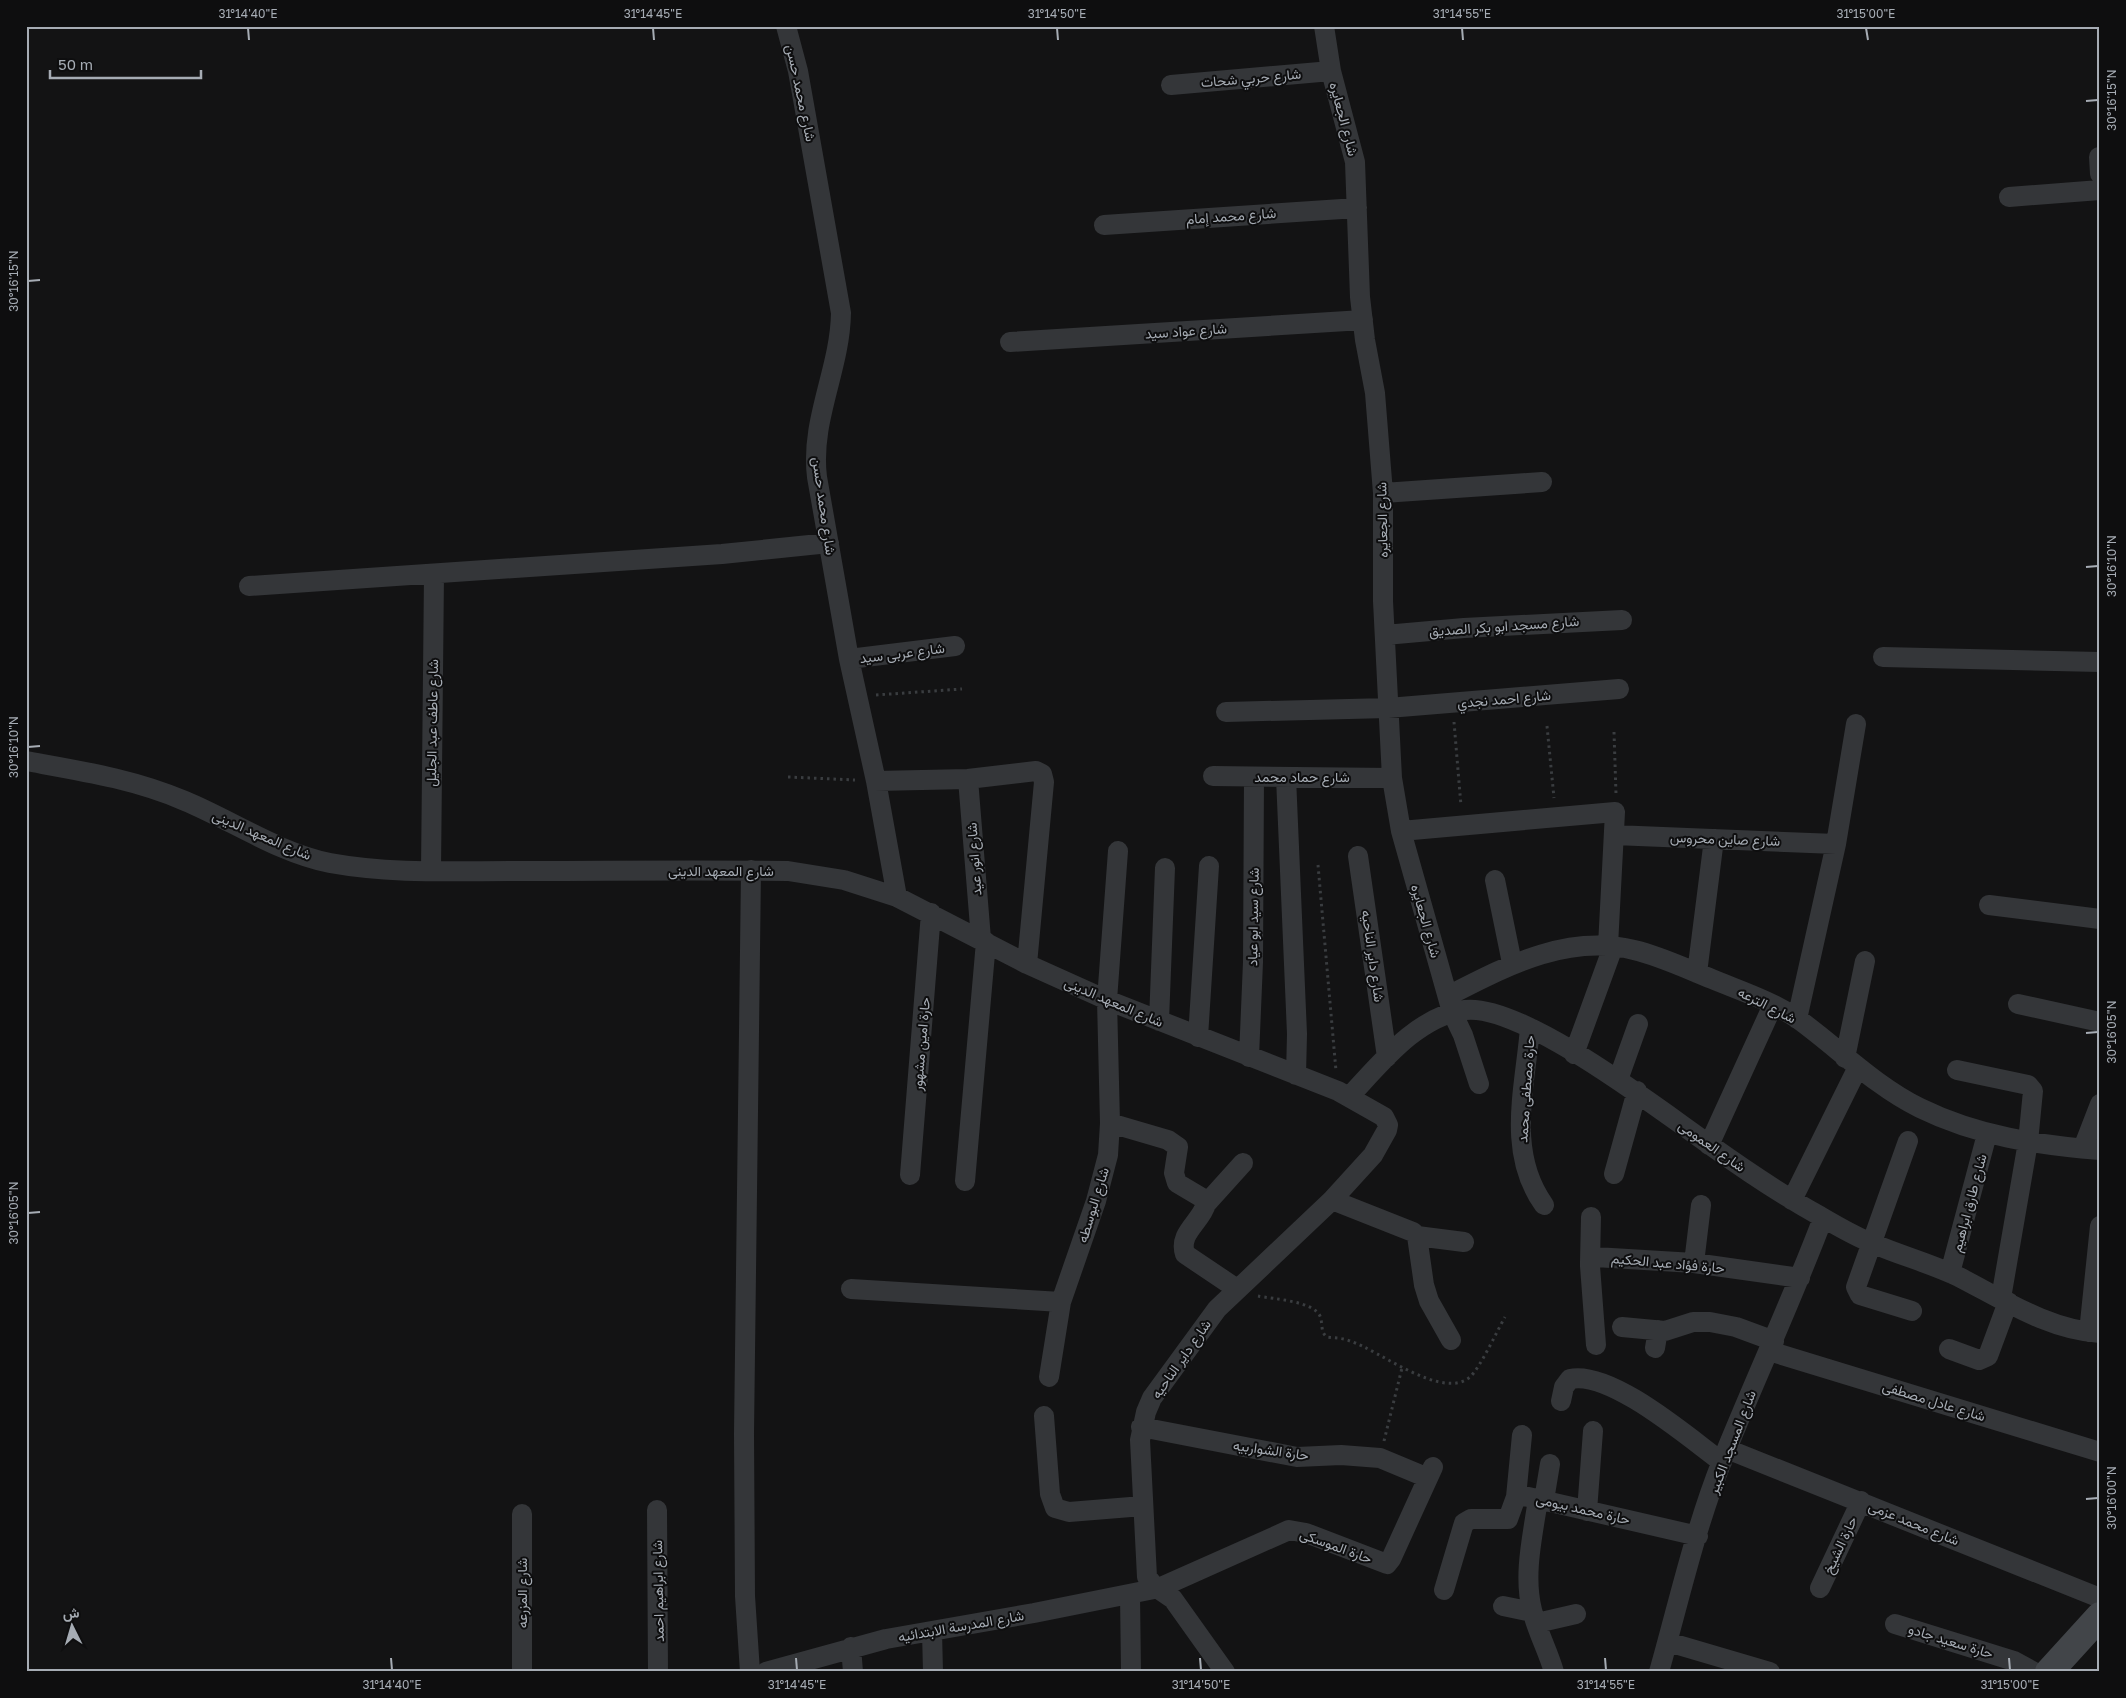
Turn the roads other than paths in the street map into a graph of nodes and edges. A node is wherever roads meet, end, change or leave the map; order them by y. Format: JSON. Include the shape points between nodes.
{"nodes":[{"id":1,"x":786,"y":26,"type":"edge"},
{"id":2,"x":1324,"y":26,"type":"edge"},
{"id":3,"x":1331,"y":71,"type":"junction"},
{"id":4,"x":1171,"y":85,"type":"dead end"},
{"id":5,"x":2100,"y":190,"type":"edge"},
{"id":6,"x":2009,"y":197,"type":"dead end"},
{"id":7,"x":1357,"y":208,"type":"junction"},
{"id":8,"x":1104,"y":225,"type":"dead end"},
{"id":9,"x":1363,"y":320,"type":"junction"},
{"id":10,"x":1010,"y":342,"type":"dead end"},
{"id":11,"x":1542,"y":482,"type":"dead end"},
{"id":12,"x":1383,"y":493,"type":"junction"},
{"id":13,"x":829,"y":543,"type":"junction"},
{"id":14,"x":434,"y":574,"type":"junction"},
{"id":15,"x":249,"y":586,"type":"dead end"},
{"id":16,"x":1622,"y":620,"type":"dead end"},
{"id":17,"x":1385,"y":635,"type":"junction"},
{"id":18,"x":955,"y":646,"type":"dead end"},
{"id":19,"x":1883,"y":657,"type":"dead end"},
{"id":20,"x":849,"y":659,"type":"junction"},
{"id":21,"x":2100,"y":662,"type":"edge"},
{"id":22,"x":1619,"y":689,"type":"dead end"},
{"id":23,"x":1388,"y":708,"type":"junction"},
{"id":24,"x":1226,"y":712,"type":"dead end"},
{"id":25,"x":1856,"y":724,"type":"dead end"},
{"id":26,"x":26,"y":760,"type":"edge"},
{"id":27,"x":1213,"y":776,"type":"dead end"},
{"id":28,"x":1254,"y":777,"type":"junction"},
{"id":29,"x":1286,"y":777,"type":"junction"},
{"id":30,"x":1392,"y":778,"type":"junction"},
{"id":31,"x":968,"y":779,"type":"junction"},
{"id":32,"x":876,"y":780,"type":"junction"},
{"id":33,"x":1401,"y":831,"type":"junction"},
{"id":34,"x":1614,"y":835,"type":"junction"},
{"id":35,"x":1714,"y":839,"type":"junction"},
{"id":36,"x":1836,"y":844,"type":"junction"},
{"id":37,"x":1118,"y":851,"type":"dead end"},
{"id":38,"x":1358,"y":856,"type":"dead end"},
{"id":39,"x":1209,"y":866,"type":"dead end"},
{"id":40,"x":1165,"y":868,"type":"dead end"},
{"id":41,"x":751,"y":870,"type":"junction"},
{"id":42,"x":431,"y":872,"type":"junction"},
{"id":43,"x":1495,"y":880,"type":"dead end"},
{"id":44,"x":898,"y":897,"type":"junction"},
{"id":45,"x":1989,"y":905,"type":"dead end"},
{"id":46,"x":931,"y":913,"type":"junction"},
{"id":47,"x":2100,"y":919,"type":"edge"},
{"id":48,"x":983,"y":940,"type":"junction"},
{"id":49,"x":1611,"y":946,"type":"junction"},
{"id":50,"x":1865,"y":962,"type":"dead end"},
{"id":51,"x":1512,"y":963,"type":"junction"},
{"id":52,"x":1027,"y":964,"type":"junction"},
{"id":53,"x":1697,"y":973,"type":"junction"},
{"id":54,"x":1107,"y":1000,"type":"junction"},
{"id":55,"x":1450,"y":1004,"type":"junction"},
{"id":56,"x":2018,"y":1004,"type":"dead end"},
{"id":57,"x":1774,"y":1005,"type":"junction"},
{"id":58,"x":1797,"y":1019,"type":"junction"},
{"id":59,"x":1158,"y":1021,"type":"junction"},
{"id":60,"x":2100,"y":1022,"type":"edge"},
{"id":61,"x":1638,"y":1024,"type":"dead end"},
{"id":62,"x":1530,"y":1028,"type":"junction"},
{"id":63,"x":1198,"y":1036,"type":"junction"},
{"id":64,"x":1574,"y":1054,"type":"junction"},
{"id":65,"x":1249,"y":1057,"type":"junction"},
{"id":66,"x":1387,"y":1057,"type":"junction"},
{"id":67,"x":1852,"y":1063,"type":"junction"},
{"id":68,"x":1957,"y":1070,"type":"dead end"},
{"id":69,"x":1296,"y":1075,"type":"junction"},
{"id":70,"x":1618,"y":1080,"type":"junction"},
{"id":71,"x":1479,"y":1084,"type":"dead end"},
{"id":72,"x":1637,"y":1091,"type":"junction"},
{"id":73,"x":1343,"y":1094,"type":"junction"},
{"id":74,"x":2100,"y":1104,"type":"edge"},
{"id":75,"x":1384,"y":1117,"type":"joint"},
{"id":76,"x":1110,"y":1124,"type":"junction"},
{"id":77,"x":1987,"y":1134,"type":"junction"},
{"id":78,"x":1908,"y":1141,"type":"dead end"},
{"id":79,"x":2028,"y":1142,"type":"junction"},
{"id":80,"x":1709,"y":1145,"type":"junction"},
{"id":81,"x":2091,"y":1149,"type":"edge"},
{"id":82,"x":1243,"y":1163,"type":"dead end"},
{"id":83,"x":1614,"y":1174,"type":"dead end"},
{"id":84,"x":910,"y":1175,"type":"dead end"},
{"id":85,"x":966,"y":1181,"type":"dead end"},
{"id":86,"x":1332,"y":1200,"type":"junction"},
{"id":87,"x":1792,"y":1200,"type":"junction"},
{"id":88,"x":1206,"y":1204,"type":"junction"},
{"id":89,"x":1544,"y":1205,"type":"dead end"},
{"id":90,"x":1701,"y":1205,"type":"dead end"},
{"id":91,"x":1591,"y":1217,"type":"dead end"},
{"id":92,"x":1823,"y":1218,"type":"junction"},
{"id":93,"x":2100,"y":1226,"type":"edge"},
{"id":94,"x":1417,"y":1236,"type":"junction"},
{"id":95,"x":1464,"y":1242,"type":"dead end"},
{"id":96,"x":1872,"y":1243,"type":"junction"},
{"id":97,"x":1590,"y":1262,"type":"junction"},
{"id":98,"x":1694,"y":1263,"type":"junction"},
{"id":99,"x":1950,"y":1273,"type":"junction"},
{"id":100,"x":1800,"y":1278,"type":"junction"},
{"id":101,"x":1238,"y":1288,"type":"junction"},
{"id":102,"x":851,"y":1289,"type":"dead end"},
{"id":103,"x":2004,"y":1300,"type":"junction"},
{"id":104,"x":1061,"y":1302,"type":"junction"},
{"id":105,"x":1912,"y":1311,"type":"dead end"},
{"id":106,"x":1622,"y":1327,"type":"dead end"},
{"id":107,"x":2094,"y":1332,"type":"edge"},
{"id":108,"x":1451,"y":1340,"type":"dead end"},
{"id":109,"x":1596,"y":1345,"type":"dead end"},
{"id":110,"x":1772,"y":1346,"type":"junction"},
{"id":111,"x":1949,"y":1349,"type":"dead end"},
{"id":112,"x":1049,"y":1377,"type":"dead end"},
{"id":113,"x":1561,"y":1401,"type":"dead end"},
{"id":114,"x":1044,"y":1416,"type":"dead end"},
{"id":115,"x":1141,"y":1427,"type":"junction"},
{"id":116,"x":1593,"y":1430,"type":"dead end"},
{"id":117,"x":1522,"y":1435,"type":"dead end"},
{"id":118,"x":2100,"y":1452,"type":"edge"},
{"id":119,"x":1724,"y":1456,"type":"junction"},
{"id":120,"x":1550,"y":1464,"type":"dead end"},
{"id":121,"x":1431,"y":1472,"type":"joint"},
{"id":122,"x":1516,"y":1497,"type":"junction"},
{"id":123,"x":1541,"y":1500,"type":"junction"},
{"id":124,"x":1861,"y":1501,"type":"junction"},
{"id":125,"x":1143,"y":1506,"type":"junction"},
{"id":126,"x":657,"y":1510,"type":"dead end"},
{"id":127,"x":1587,"y":1510,"type":"junction"},
{"id":128,"x":522,"y":1514,"type":"dead end"},
{"id":129,"x":1698,"y":1536,"type":"junction"},
{"id":130,"x":1159,"y":1588,"type":"junction"},
{"id":131,"x":1820,"y":1588,"type":"dead end"},
{"id":132,"x":1444,"y":1590,"type":"dead end"},
{"id":133,"x":1130,"y":1595,"type":"junction"},
{"id":134,"x":2100,"y":1598,"type":"edge"},
{"id":135,"x":1503,"y":1606,"type":"dead end"},
{"id":136,"x":1576,"y":1614,"type":"dead end"},
{"id":137,"x":2100,"y":1616,"type":"edge"},
{"id":138,"x":1535,"y":1618,"type":"junction"},
{"id":139,"x":1895,"y":1624,"type":"dead end"},
{"id":140,"x":932,"y":1631,"type":"junction"},
{"id":141,"x":1668,"y":1642,"type":"junction"},
{"id":142,"x":851,"y":1648,"type":"junction"},
{"id":143,"x":522,"y":1672,"type":"edge"},
{"id":144,"x":658,"y":1672,"type":"edge"},
{"id":145,"x":750,"y":1672,"type":"edge"},
{"id":146,"x":766,"y":1672,"type":"edge"},
{"id":147,"x":853,"y":1672,"type":"edge"},
{"id":148,"x":933,"y":1672,"type":"edge"},
{"id":149,"x":1131,"y":1672,"type":"edge"},
{"id":150,"x":1225,"y":1672,"type":"edge"},
{"id":151,"x":1554,"y":1672,"type":"edge"},
{"id":152,"x":1659,"y":1672,"type":"edge"},
{"id":153,"x":1770,"y":1672,"type":"edge"},
{"id":154,"x":2034,"y":1672,"type":"edge"},
{"id":155,"x":2050,"y":1672,"type":"edge"}],
"edges":[{"from":1,"to":13,"type":"street","name":"شارع محمد حسن","via":[[798,71],[841,314],[838,353],[815,443],[817,477]]},
{"from":2,"to":3,"type":"street","name":"شارع الجعايره"},
{"from":3,"to":4,"type":"street","name":"شارع حربي شحات"},
{"from":3,"to":7,"type":"street","name":"شارع الجعايره","via":[[1355,162]]},
{"from":5,"to":6,"type":"street"},
{"from":7,"to":8,"type":"street","name":"شارع محمد إمام"},
{"from":7,"to":9,"type":"street","name":"شارع الجعايره"},
{"from":9,"to":10,"type":"street","name":"شارع عواد سيد"},
{"from":9,"to":12,"type":"street","name":"شارع الجعايره","via":[[1375,393]]},
{"from":11,"to":12,"type":"street"},
{"from":12,"to":17,"type":"street","name":"شارع الجعايره"},
{"from":13,"to":14,"type":"street","via":[[722,554]]},
{"from":13,"to":20,"type":"street","name":"شارع محمد حسن"},
{"from":14,"to":15,"type":"street"},
{"from":14,"to":42,"type":"street","name":"شارع عاطف عبد الجليل"},
{"from":16,"to":17,"type":"street","name":"شارع مسجد ابو بكر الصديق"},
{"from":17,"to":23,"type":"street","name":"شارع الجعايره"},
{"from":18,"to":20,"type":"street","name":"شارع عربى سيد"},
{"from":19,"to":21,"type":"street"},
{"from":20,"to":32,"type":"street","name":"شارع محمد حسن"},
{"from":22,"to":23,"type":"street","name":"شارع احمد نجدي"},
{"from":23,"to":24,"type":"street","name":"شارع احمد نجدي"},
{"from":23,"to":30,"type":"street","name":"شارع الجعايره"},
{"from":25,"to":36,"type":"street"},
{"from":26,"to":42,"type":"street","name":"شارع المعهد الدينى","via":[[148,786],[263,838],[328,862]]},
{"from":27,"to":28,"type":"street","name":"شارع حماد محمد"},
{"from":28,"to":29,"type":"street","name":"شارع حماد محمد"},
{"from":28,"to":65,"type":"street","name":"شارع سيد ابو عياد"},
{"from":29,"to":30,"type":"street","name":"شارع حماد محمد"},
{"from":29,"to":69,"type":"street"},
{"from":30,"to":33,"type":"street","name":"شارع الجعايره"},
{"from":31,"to":32,"type":"street"},
{"from":31,"to":48,"type":"street","name":"شارع انور عيد"},
{"from":31,"to":52,"type":"street","via":[[1036,771],[1042,774],[1044,782]]},
{"from":32,"to":44,"type":"street","name":"شارع محمد حسن"},
{"from":33,"to":34,"type":"street","via":[[1615,812]]},
{"from":33,"to":55,"type":"street","name":"شارع الجعايره"},
{"from":34,"to":35,"type":"street","name":"شارع صاين محروس"},
{"from":34,"to":49,"type":"street"},
{"from":35,"to":36,"type":"street","name":"شارع صاين محروس"},
{"from":35,"to":53,"type":"street"},
{"from":36,"to":58,"type":"street"},
{"from":37,"to":54,"type":"street","name":"شارع البوسطه"},
{"from":38,"to":66,"type":"street","name":"شارع داير الناحيه"},
{"from":39,"to":63,"type":"street"},
{"from":40,"to":59,"type":"street"},
{"from":41,"to":42,"type":"street","name":"شارع المعهد الدينى"},
{"from":41,"to":44,"type":"street","name":"شارع المعهد الدينى","via":[[816,874]]},
{"from":41,"to":145,"type":"street","via":[[744,1434],[745,1596]]},
{"from":43,"to":51,"type":"street"},
{"from":44,"to":46,"type":"street","name":"شارع المعهد الدينى"},
{"from":45,"to":47,"type":"street"},
{"from":46,"to":48,"type":"street","name":"شارع المعهد الدينى"},
{"from":46,"to":84,"type":"street","name":"حارة امين مشهور"},
{"from":48,"to":52,"type":"street","name":"شارع المعهد الدينى"},
{"from":48,"to":85,"type":"street","name":"شارع انور عيد"},
{"from":49,"to":51,"type":"street","name":"شارع الترعه","via":[[1550,951]]},
{"from":49,"to":53,"type":"street","name":"شارع الترعه","via":[[1634,950]]},
{"from":49,"to":64,"type":"street"},
{"from":50,"to":67,"type":"street"},
{"from":51,"to":55,"type":"street","name":"شارع الترعه"},
{"from":52,"to":54,"type":"street","name":"شارع المعهد الدينى"},
{"from":53,"to":57,"type":"street","name":"شارع الترعه"},
{"from":54,"to":59,"type":"street","name":"شارع المعهد الدينى"},
{"from":54,"to":76,"type":"street","name":"شارع البوسطه"},
{"from":55,"to":62,"type":"street","name":"شارع العمومى","via":[[1483,1010]]},
{"from":55,"to":66,"type":"street","name":"شارع العمومى","via":[[1439,1017]]},
{"from":55,"to":71,"type":"street","name":"شارع الجعايره"},
{"from":56,"to":60,"type":"street"},
{"from":57,"to":58,"type":"street","name":"شارع الترعه"},
{"from":57,"to":80,"type":"street"},
{"from":58,"to":67,"type":"street","name":"شارع الترعه"},
{"from":59,"to":63,"type":"street","name":"شارع المعهد الدينى"},
{"from":61,"to":70,"type":"street"},
{"from":62,"to":64,"type":"street","name":"شارع العمومى"},
{"from":62,"to":89,"type":"street","name":"حارة مصطفى محمد","via":[[1520,1139],[1524,1167]]},
{"from":63,"to":65,"type":"street","name":"شارع المعهد الدينى"},
{"from":64,"to":70,"type":"street","name":"شارع العمومى"},
{"from":65,"to":69,"type":"street","name":"شارع المعهد الدينى"},
{"from":66,"to":73,"type":"street","name":"شارع العمومى"},
{"from":67,"to":77,"type":"street","name":"شارع الترعه","via":[[1920,1108]]},
{"from":67,"to":87,"type":"street"},
{"from":68,"to":79,"type":"street","via":[[2031,1088],[2034,1095]]},
{"from":69,"to":73,"type":"street","name":"شارع المعهد الدينى"},
{"from":70,"to":72,"type":"street","name":"شارع العمومى"},
{"from":72,"to":80,"type":"street","name":"شارع العمومى"},
{"from":72,"to":83,"type":"street"},
{"from":73,"to":75,"type":"street","name":"شارع المعهد الدينى"},
{"from":74,"to":81,"type":"street"},
{"from":75,"to":86,"type":"street","name":"شارع داير الناحيه","via":[[1387,1130],[1373,1156]]},
{"from":76,"to":88,"type":"street","via":[[1174,1143],[1179,1153],[1174,1173],[1177,1183]]},
{"from":76,"to":104,"type":"street","name":"شارع البوسطه","via":[[1103,1178]]},
{"from":77,"to":79,"type":"street","name":"شارع الترعه"},
{"from":77,"to":99,"type":"street","name":"شارع طارق ابراهيم"},
{"from":78,"to":96,"type":"street"},
{"from":79,"to":81,"type":"street","name":"شارع الترعه"},
{"from":79,"to":103,"type":"street"},
{"from":80,"to":87,"type":"street","name":"شارع العمومى"},
{"from":82,"to":88,"type":"street"},
{"from":86,"to":94,"type":"street"},
{"from":86,"to":101,"type":"street","name":"شارع داير الناحيه"},
{"from":87,"to":92,"type":"street","name":"شارع العمومى"},
{"from":88,"to":101,"type":"street","via":[[1185,1237],[1183,1249],[1185,1254]]},
{"from":90,"to":98,"type":"street"},
{"from":91,"to":97,"type":"street"},
{"from":92,"to":96,"type":"street","name":"شارع العمومى"},
{"from":92,"to":100,"type":"street","name":"شارع المسجد الكبير"},
{"from":93,"to":107,"type":"street"},
{"from":94,"to":95,"type":"street"},
{"from":94,"to":108,"type":"street","via":[[1424,1285]]},
{"from":96,"to":99,"type":"street","name":"شارع العمومى"},
{"from":96,"to":105,"type":"street","via":[[1856,1290],[1860,1295]]},
{"from":97,"to":98,"type":"street","name":"حارة فؤاد عبد الحكيم","via":[[1598,1257]]},
{"from":97,"to":109,"type":"street"},
{"from":98,"to":100,"type":"street","name":"حارة فؤاد عبد الحكيم"},
{"from":99,"to":103,"type":"street","name":"شارع العمومى"},
{"from":100,"to":110,"type":"street","name":"شارع المسجد الكبير"},
{"from":101,"to":115,"type":"street","name":"شارع داير الناحيه","via":[[1217,1309],[1161,1385]]},
{"from":102,"to":104,"type":"street"},
{"from":103,"to":107,"type":"street","name":"شارع العمومى","via":[[2065,1328]]},
{"from":103,"to":111,"type":"street","via":[[1988,1356],[1979,1360]]},
{"from":104,"to":112,"type":"street","name":"شارع البوسطه"},
{"from":106,"to":110,"type":"street","name":"شارع عادل مصطفى","via":[[1657,1339],[1693,1322],[1710,1322],[1736,1327]]},
{"from":110,"to":118,"type":"street","name":"شارع عادل مصطفى"},
{"from":110,"to":119,"type":"street","name":"شارع المسجد الكبير"},
{"from":113,"to":119,"type":"street","name":"شارع محمد عزمى","via":[[1564,1387],[1570,1380],[1609,1385]]},
{"from":114,"to":125,"type":"street","via":[[1050,1494],[1055,1508],[1069,1512]]},
{"from":115,"to":121,"type":"street","name":"حارة الشواربيه","via":[[1297,1457],[1341,1455],[1380,1458]]},
{"from":115,"to":125,"type":"street","name":"شارع داير الناحيه"},
{"from":116,"to":127,"type":"street"},
{"from":117,"to":122,"type":"street"},
{"from":119,"to":124,"type":"street","name":"شارع محمد عزمى"},
{"from":119,"to":129,"type":"street","name":"شارع المسجد الكبير"},
{"from":120,"to":123,"type":"street"},
{"from":121,"to":130,"type":"street","name":"حارة الموسكى","via":[[1387,1564],[1306,1533],[1289,1530]]},
{"from":122,"to":123,"type":"street","name":"حارة محمد بيومى","via":[[1522,1495]]},
{"from":122,"to":132,"type":"street","name":"حارة محمد بيومى","via":[[1508,1519],[1471,1519],[1464,1523]]},
{"from":123,"to":127,"type":"street","name":"حارة محمد بيومى"},
{"from":123,"to":138,"type":"street","via":[[1528,1584]]},
{"from":124,"to":131,"type":"street","name":"حارة الشيخ"},
{"from":124,"to":134,"type":"street","name":"شارع محمد عزمى"},
{"from":125,"to":130,"type":"street","name":"شارع داير الناحيه","via":[[1147,1577]]},
{"from":126,"to":144,"type":"street","name":"شارع ابراهيم احمد"},
{"from":127,"to":129,"type":"street","name":"حارة محمد بيومى"},
{"from":128,"to":143,"type":"street","name":"شارع المزرعه"},
{"from":129,"to":141,"type":"street","name":"شارع المسجد الكبير","via":[[1681,1586]]},
{"from":130,"to":133,"type":"street","name":"شارع المدرسة الابتدائيه"},
{"from":130,"to":150,"type":"street","name":"شارع داير الناحيه","via":[[1173,1599]]},
{"from":133,"to":140,"type":"street","name":"شارع المدرسة الابتدائيه"},
{"from":133,"to":149,"type":"street"},
{"from":135,"to":138,"type":"street"},
{"from":136,"to":138,"type":"street"},
{"from":137,"to":155,"type":"main road"},
{"from":138,"to":151,"type":"street"},
{"from":139,"to":154,"type":"street","name":"حارة سعيد جادو","via":[[2014,1661]]},
{"from":140,"to":142,"type":"street","name":"شارع المدرسة الابتدائيه"},
{"from":140,"to":148,"type":"street"},
{"from":141,"to":152,"type":"street","name":"شارع المسجد الكبير"},
{"from":141,"to":153,"type":"street"},
{"from":142,"to":146,"type":"street","name":"شارع المدرسة الابتدائيه"},
{"from":142,"to":147,"type":"street"}]}
